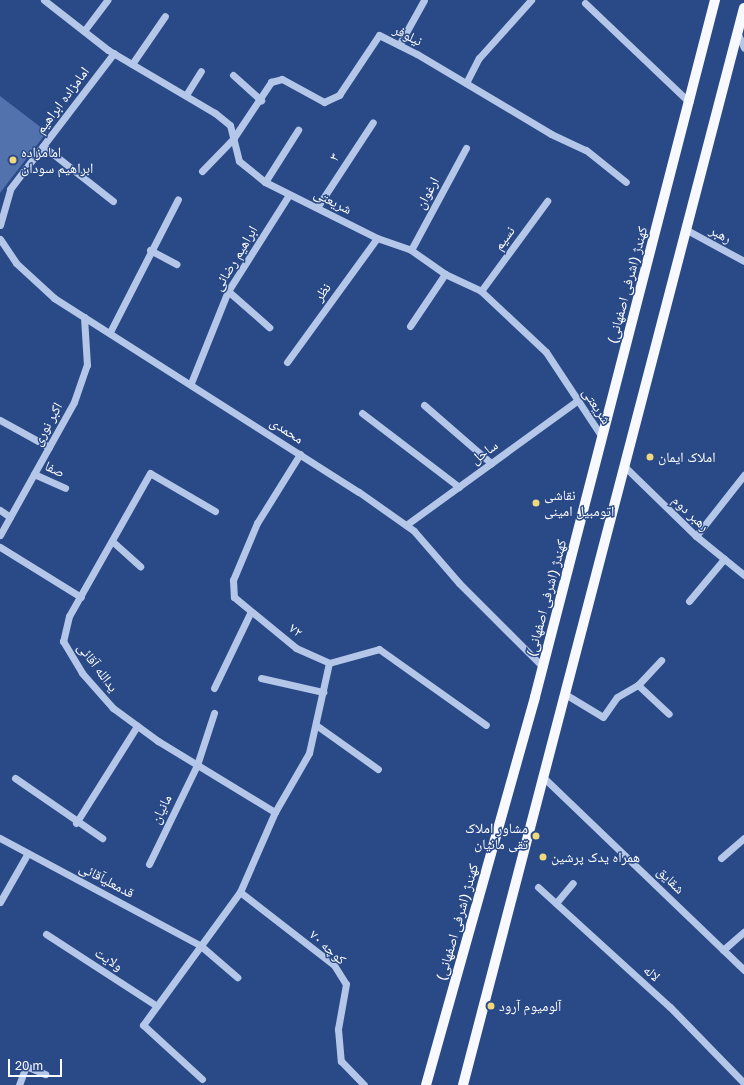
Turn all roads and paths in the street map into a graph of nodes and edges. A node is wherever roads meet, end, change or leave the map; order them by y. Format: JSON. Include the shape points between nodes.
{"nodes":[{"id":1,"x":44,"y":0,"type":"edge"},
{"id":2,"x":107,"y":0,"type":"edge"},
{"id":3,"x":424,"y":0,"type":"edge"},
{"id":4,"x":531,"y":0,"type":"edge"},
{"id":5,"x":715,"y":0,"type":"edge"},
{"id":6,"x":585,"y":3,"type":"dead end"},
{"id":7,"x":744,"y":8,"type":"edge"},
{"id":8,"x":165,"y":16,"type":"dead end"},
{"id":9,"x":84,"y":31,"type":"junction"},
{"id":10,"x":737,"y":32,"type":"junction"},
{"id":11,"x":399,"y":45,"type":"junction"},
{"id":12,"x":744,"y":48,"type":"edge"},
{"id":13,"x":114,"y":53,"type":"junction"},
{"id":14,"x":132,"y":64,"type":"junction"},
{"id":15,"x":201,"y":71,"type":"dead end"},
{"id":16,"x":233,"y":75,"type":"dead end"},
{"id":17,"x":466,"y":83,"type":"junction"},
{"id":18,"x":186,"y":95,"type":"junction"},
{"id":19,"x":261,"y":100,"type":"junction"},
{"id":20,"x":689,"y":102,"type":"junction"},
{"id":21,"x":373,"y":122,"type":"dead end"},
{"id":22,"x":298,"y":130,"type":"dead end"},
{"id":23,"x":233,"y":139,"type":"junction"},
{"id":24,"x":43,"y":146,"type":"junction"},
{"id":25,"x":466,"y":148,"type":"dead end"},
{"id":26,"x":202,"y":171,"type":"dead end"},
{"id":27,"x":265,"y":182,"type":"junction"},
{"id":28,"x":626,"y":182,"type":"dead end"},
{"id":29,"x":289,"y":195,"type":"junction"},
{"id":30,"x":178,"y":199,"type":"dead end"},
{"id":31,"x":114,"y":201,"type":"dead end"},
{"id":32,"x":547,"y":201,"type":"dead end"},
{"id":33,"x":318,"y":206,"type":"junction"},
{"id":34,"x":0,"y":225,"type":"edge"},
{"id":35,"x":685,"y":229,"type":"junction"},
{"id":36,"x":377,"y":238,"type":"junction"},
{"id":37,"x":0,"y":239,"type":"edge"},
{"id":38,"x":150,"y":250,"type":"junction"},
{"id":39,"x":411,"y":250,"type":"junction"},
{"id":40,"x":744,"y":261,"type":"edge"},
{"id":41,"x":176,"y":264,"type":"dead end"},
{"id":42,"x":445,"y":274,"type":"junction"},
{"id":43,"x":228,"y":291,"type":"junction"},
{"id":44,"x":481,"y":291,"type":"junction"},
{"id":45,"x":84,"y":317,"type":"junction"},
{"id":46,"x":269,"y":326,"type":"dead end"},
{"id":47,"x":410,"y":326,"type":"dead end"},
{"id":48,"x":110,"y":332,"type":"junction"},
{"id":49,"x":287,"y":362,"type":"dead end"},
{"id":50,"x":190,"y":383,"type":"junction"},
{"id":51,"x":578,"y":400,"type":"junction"},
{"id":52,"x":424,"y":405,"type":"dead end"},
{"id":53,"x":362,"y":412,"type":"dead end"},
{"id":54,"x":0,"y":420,"type":"edge"},
{"id":55,"x":602,"y":437,"type":"junction"},
{"id":56,"x":49,"y":447,"type":"junction"},
{"id":57,"x":300,"y":454,"type":"junction"},
{"id":58,"x":491,"y":463,"type":"junction"},
{"id":59,"x":624,"y":466,"type":"junction"},
{"id":60,"x":34,"y":474,"type":"junction"},
{"id":61,"x":744,"y":475,"type":"edge"},
{"id":62,"x":459,"y":487,"type":"junction"},
{"id":63,"x":65,"y":488,"type":"dead end"},
{"id":64,"x":0,"y":510,"type":"edge"},
{"id":65,"x":215,"y":511,"type":"dead end"},
{"id":66,"x":10,"y":517,"type":"junction"},
{"id":67,"x":406,"y":525,"type":"junction"},
{"id":68,"x":0,"y":535,"type":"edge"},
{"id":69,"x":696,"y":536,"type":"junction"},
{"id":70,"x":112,"y":542,"type":"junction"},
{"id":71,"x":0,"y":547,"type":"edge"},
{"id":72,"x":724,"y":559,"type":"junction"},
{"id":73,"x":140,"y":566,"type":"dead end"},
{"id":74,"x":744,"y":576,"type":"edge"},
{"id":75,"x":81,"y":597,"type":"junction"},
{"id":76,"x":689,"y":601,"type":"dead end"},
{"id":77,"x":251,"y":611,"type":"junction"},
{"id":78,"x":661,"y":660,"type":"dead end"},
{"id":79,"x":329,"y":663,"type":"junction"},
{"id":80,"x":543,"y":667,"type":"junction"},
{"id":81,"x":261,"y":678,"type":"dead end"},
{"id":82,"x":638,"y":685,"type":"junction"},
{"id":83,"x":214,"y":688,"type":"dead end"},
{"id":84,"x":323,"y":692,"type":"junction"},
{"id":85,"x":564,"y":694,"type":"junction"},
{"id":86,"x":214,"y":713,"type":"dead end"},
{"id":87,"x":669,"y":714,"type":"dead end"},
{"id":88,"x":316,"y":725,"type":"junction"},
{"id":89,"x":486,"y":725,"type":"dead end"},
{"id":90,"x":137,"y":726,"type":"junction"},
{"id":91,"x":198,"y":764,"type":"junction"},
{"id":92,"x":378,"y":769,"type":"dead end"},
{"id":93,"x":543,"y":777,"type":"junction"},
{"id":94,"x":15,"y":778,"type":"dead end"},
{"id":95,"x":275,"y":812,"type":"junction"},
{"id":96,"x":76,"y":823,"type":"junction"},
{"id":97,"x":0,"y":838,"type":"edge"},
{"id":98,"x":102,"y":838,"type":"dead end"},
{"id":99,"x":744,"y":838,"type":"edge"},
{"id":100,"x":28,"y":853,"type":"junction"},
{"id":101,"x":721,"y":858,"type":"dead end"},
{"id":102,"x":148,"y":864,"type":"dead end"},
{"id":103,"x":573,"y":883,"type":"dead end"},
{"id":104,"x":538,"y":887,"type":"dead end"},
{"id":105,"x":240,"y":892,"type":"junction"},
{"id":106,"x":0,"y":902,"type":"edge"},
{"id":107,"x":556,"y":903,"type":"junction"},
{"id":108,"x":744,"y":932,"type":"edge"},
{"id":109,"x":46,"y":934,"type":"dead end"},
{"id":110,"x":201,"y":946,"type":"junction"},
{"id":111,"x":723,"y":950,"type":"junction"},
{"id":112,"x":744,"y":970,"type":"edge"},
{"id":113,"x":237,"y":977,"type":"dead end"},
{"id":114,"x":158,"y":1006,"type":"junction"},
{"id":115,"x":45,"y":1074,"type":"dead end"},
{"id":116,"x":202,"y":1079,"type":"dead end"},
{"id":117,"x":744,"y":1083,"type":"edge"},
{"id":118,"x":19,"y":1085,"type":"edge"},
{"id":119,"x":364,"y":1085,"type":"edge"},
{"id":120,"x":426,"y":1085,"type":"edge"},
{"id":121,"x":463,"y":1085,"type":"edge"}],
"edges":[{"from":1,"to":9,"type":"street","name":"شریعتی"},
{"from":2,"to":9,"type":"street"},
{"from":3,"to":11,"type":"street"},
{"from":4,"to":17,"type":"street","via":[[479,58]]},
{"from":5,"to":20,"type":"main road","name":"کهندژ (اشرفی اصفهانی)"},
{"from":6,"to":20,"type":"street"},
{"from":7,"to":10,"type":"main road"},
{"from":8,"to":14,"type":"street"},
{"from":9,"to":13,"type":"street","name":"شریعتی"},
{"from":10,"to":12,"type":"street"},
{"from":10,"to":35,"type":"main road"},
{"from":11,"to":17,"type":"street","name":"نیلوفر"},
{"from":11,"to":19,"type":"street","name":"نیلوفر","via":[[379,35],[339,95],[324,102],[282,79],[271,82]]},
{"from":13,"to":14,"type":"street","name":"شریعتی"},
{"from":13,"to":24,"type":"street","name":"امامزاده ابراهیم"},
{"from":14,"to":18,"type":"street","name":"شریعتی"},
{"from":15,"to":18,"type":"street"},
{"from":16,"to":19,"type":"street"},
{"from":17,"to":28,"type":"street","name":"نیلوفر","via":[[551,134],[586,150]]},
{"from":18,"to":23,"type":"street","name":"شریعتی","via":[[230,126]]},
{"from":19,"to":23,"type":"street","name":"نیلوفر"},
{"from":20,"to":55,"type":"main road","name":"کهندژ (اشرفی اصفهانی)"},
{"from":21,"to":33,"type":"street","name":"۳"},
{"from":22,"to":27,"type":"street"},
{"from":23,"to":26,"type":"street","name":"نیلوفر"},
{"from":23,"to":27,"type":"street","name":"شریعتی","via":[[239,160]]},
{"from":24,"to":31,"type":"street"},
{"from":24,"to":34,"type":"street","name":"امامزاده ابراهیم","via":[[10,189]]},
{"from":25,"to":39,"type":"street","name":"ارغوان"},
{"from":27,"to":29,"type":"street","name":"شریعتی"},
{"from":29,"to":33,"type":"street","name":"شریعتی"},
{"from":29,"to":43,"type":"street","name":"ابراهیم رضائی"},
{"from":30,"to":38,"type":"street"},
{"from":32,"to":44,"type":"street","name":"نسیم"},
{"from":33,"to":36,"type":"street","name":"شریعتی"},
{"from":35,"to":40,"type":"street","name":"رهبر"},
{"from":35,"to":59,"type":"main road"},
{"from":36,"to":39,"type":"street","name":"شریعتی"},
{"from":36,"to":49,"type":"street","name":"نظر"},
{"from":37,"to":45,"type":"street","name":"محمدی","via":[[16,263],[54,298]]},
{"from":38,"to":41,"type":"street"},
{"from":38,"to":48,"type":"street"},
{"from":39,"to":42,"type":"street","name":"شریعتی"},
{"from":42,"to":44,"type":"street","name":"شریعتی"},
{"from":42,"to":47,"type":"street"},
{"from":43,"to":46,"type":"street"},
{"from":43,"to":50,"type":"street","name":"ابراهیم رضائی"},
{"from":44,"to":51,"type":"street","name":"شریعتی","via":[[546,352]]},
{"from":45,"to":48,"type":"street","name":"محمدی"},
{"from":45,"to":56,"type":"street","name":"اکبر نوری","via":[[87,365],[74,402]]},
{"from":48,"to":50,"type":"street","name":"محمدی"},
{"from":50,"to":57,"type":"street","name":"محمدی"},
{"from":51,"to":55,"type":"street","name":"شریعتی"},
{"from":51,"to":58,"type":"street","name":"ساحل"},
{"from":52,"to":58,"type":"street"},
{"from":53,"to":62,"type":"street"},
{"from":54,"to":56,"type":"street"},
{"from":55,"to":80,"type":"main road","name":"کهندژ (اشرفی اصفهانی)"},
{"from":56,"to":60,"type":"street","name":"اکبر نوری"},
{"from":57,"to":67,"type":"street","name":"محمدی"},
{"from":57,"to":77,"type":"street","name":"۷۲","via":[[257,523],[233,580],[234,597]]},
{"from":58,"to":62,"type":"street","name":"ساحل"},
{"from":59,"to":69,"type":"street","name":"رهبر دوم"},
{"from":59,"to":85,"type":"main road"},
{"from":60,"to":63,"type":"street","name":"صفا"},
{"from":60,"to":66,"type":"street","name":"اکبر نوری"},
{"from":61,"to":69,"type":"street"},
{"from":62,"to":67,"type":"street","name":"ساحل"},
{"from":64,"to":66,"type":"street"},
{"from":65,"to":70,"type":"street","name":"یدالله آقائی","via":[[150,473]]},
{"from":66,"to":68,"type":"street","name":"اکبر نوری"},
{"from":67,"to":80,"type":"street","name":"محمدی"},
{"from":69,"to":72,"type":"street","name":"رهبر دوم"},
{"from":70,"to":73,"type":"street"},
{"from":70,"to":75,"type":"street","name":"یدالله آقائی"},
{"from":71,"to":75,"type":"street"},
{"from":72,"to":74,"type":"street","name":"رهبر دوم"},
{"from":72,"to":76,"type":"street"},
{"from":75,"to":90,"type":"street","name":"یدالله آقائی","via":[[69,616],[63,641],[82,673],[108,702]]},
{"from":77,"to":79,"type":"street","name":"۷۲","via":[[296,648]]},
{"from":77,"to":83,"type":"street"},
{"from":78,"to":82,"type":"street"},
{"from":79,"to":84,"type":"street"},
{"from":79,"to":89,"type":"street","via":[[379,649]]},
{"from":80,"to":120,"type":"main road","name":"کهندژ (اشرفی اصفهانی)"},
{"from":81,"to":84,"type":"street"},
{"from":82,"to":85,"type":"street","via":[[617,697],[603,718]]},
{"from":82,"to":87,"type":"street"},
{"from":84,"to":88,"type":"street"},
{"from":85,"to":93,"type":"main road"},
{"from":86,"to":91,"type":"street","name":"مانیان"},
{"from":88,"to":92,"type":"street"},
{"from":88,"to":95,"type":"street","via":[[309,753]]},
{"from":90,"to":91,"type":"street","name":"یدالله آقائی"},
{"from":90,"to":96,"type":"street"},
{"from":91,"to":95,"type":"street","name":"یدالله آقائی"},
{"from":91,"to":102,"type":"street","name":"مانیان"},
{"from":93,"to":111,"type":"street","name":"شقایق"},
{"from":93,"to":121,"type":"main road"},
{"from":94,"to":96,"type":"street"},
{"from":95,"to":105,"type":"street"},
{"from":96,"to":98,"type":"street"},
{"from":97,"to":100,"type":"street","name":"قدمعلیآقائی"},
{"from":99,"to":101,"type":"street"},
{"from":100,"to":106,"type":"street"},
{"from":100,"to":110,"type":"street","name":"قدمعلیآقائی"},
{"from":103,"to":107,"type":"street"},
{"from":104,"to":107,"type":"street","name":"لاله"},
{"from":105,"to":110,"type":"street"},
{"from":105,"to":119,"type":"street","name":"کوچه ۷۰","via":[[334,965],[346,984],[338,1029],[341,1061]]},
{"from":107,"to":117,"type":"street","name":"لاله","via":[[670,1007]]},
{"from":108,"to":111,"type":"street"},
{"from":109,"to":114,"type":"street","name":"ولایت"},
{"from":110,"to":113,"type":"street","name":"قدمعلیآقائی"},
{"from":110,"to":114,"type":"street"},
{"from":111,"to":112,"type":"street","name":"شقایق"},
{"from":114,"to":116,"type":"street","via":[[143,1025]]},
{"from":115,"to":118,"type":"street","via":[[26,1066]]}]}
